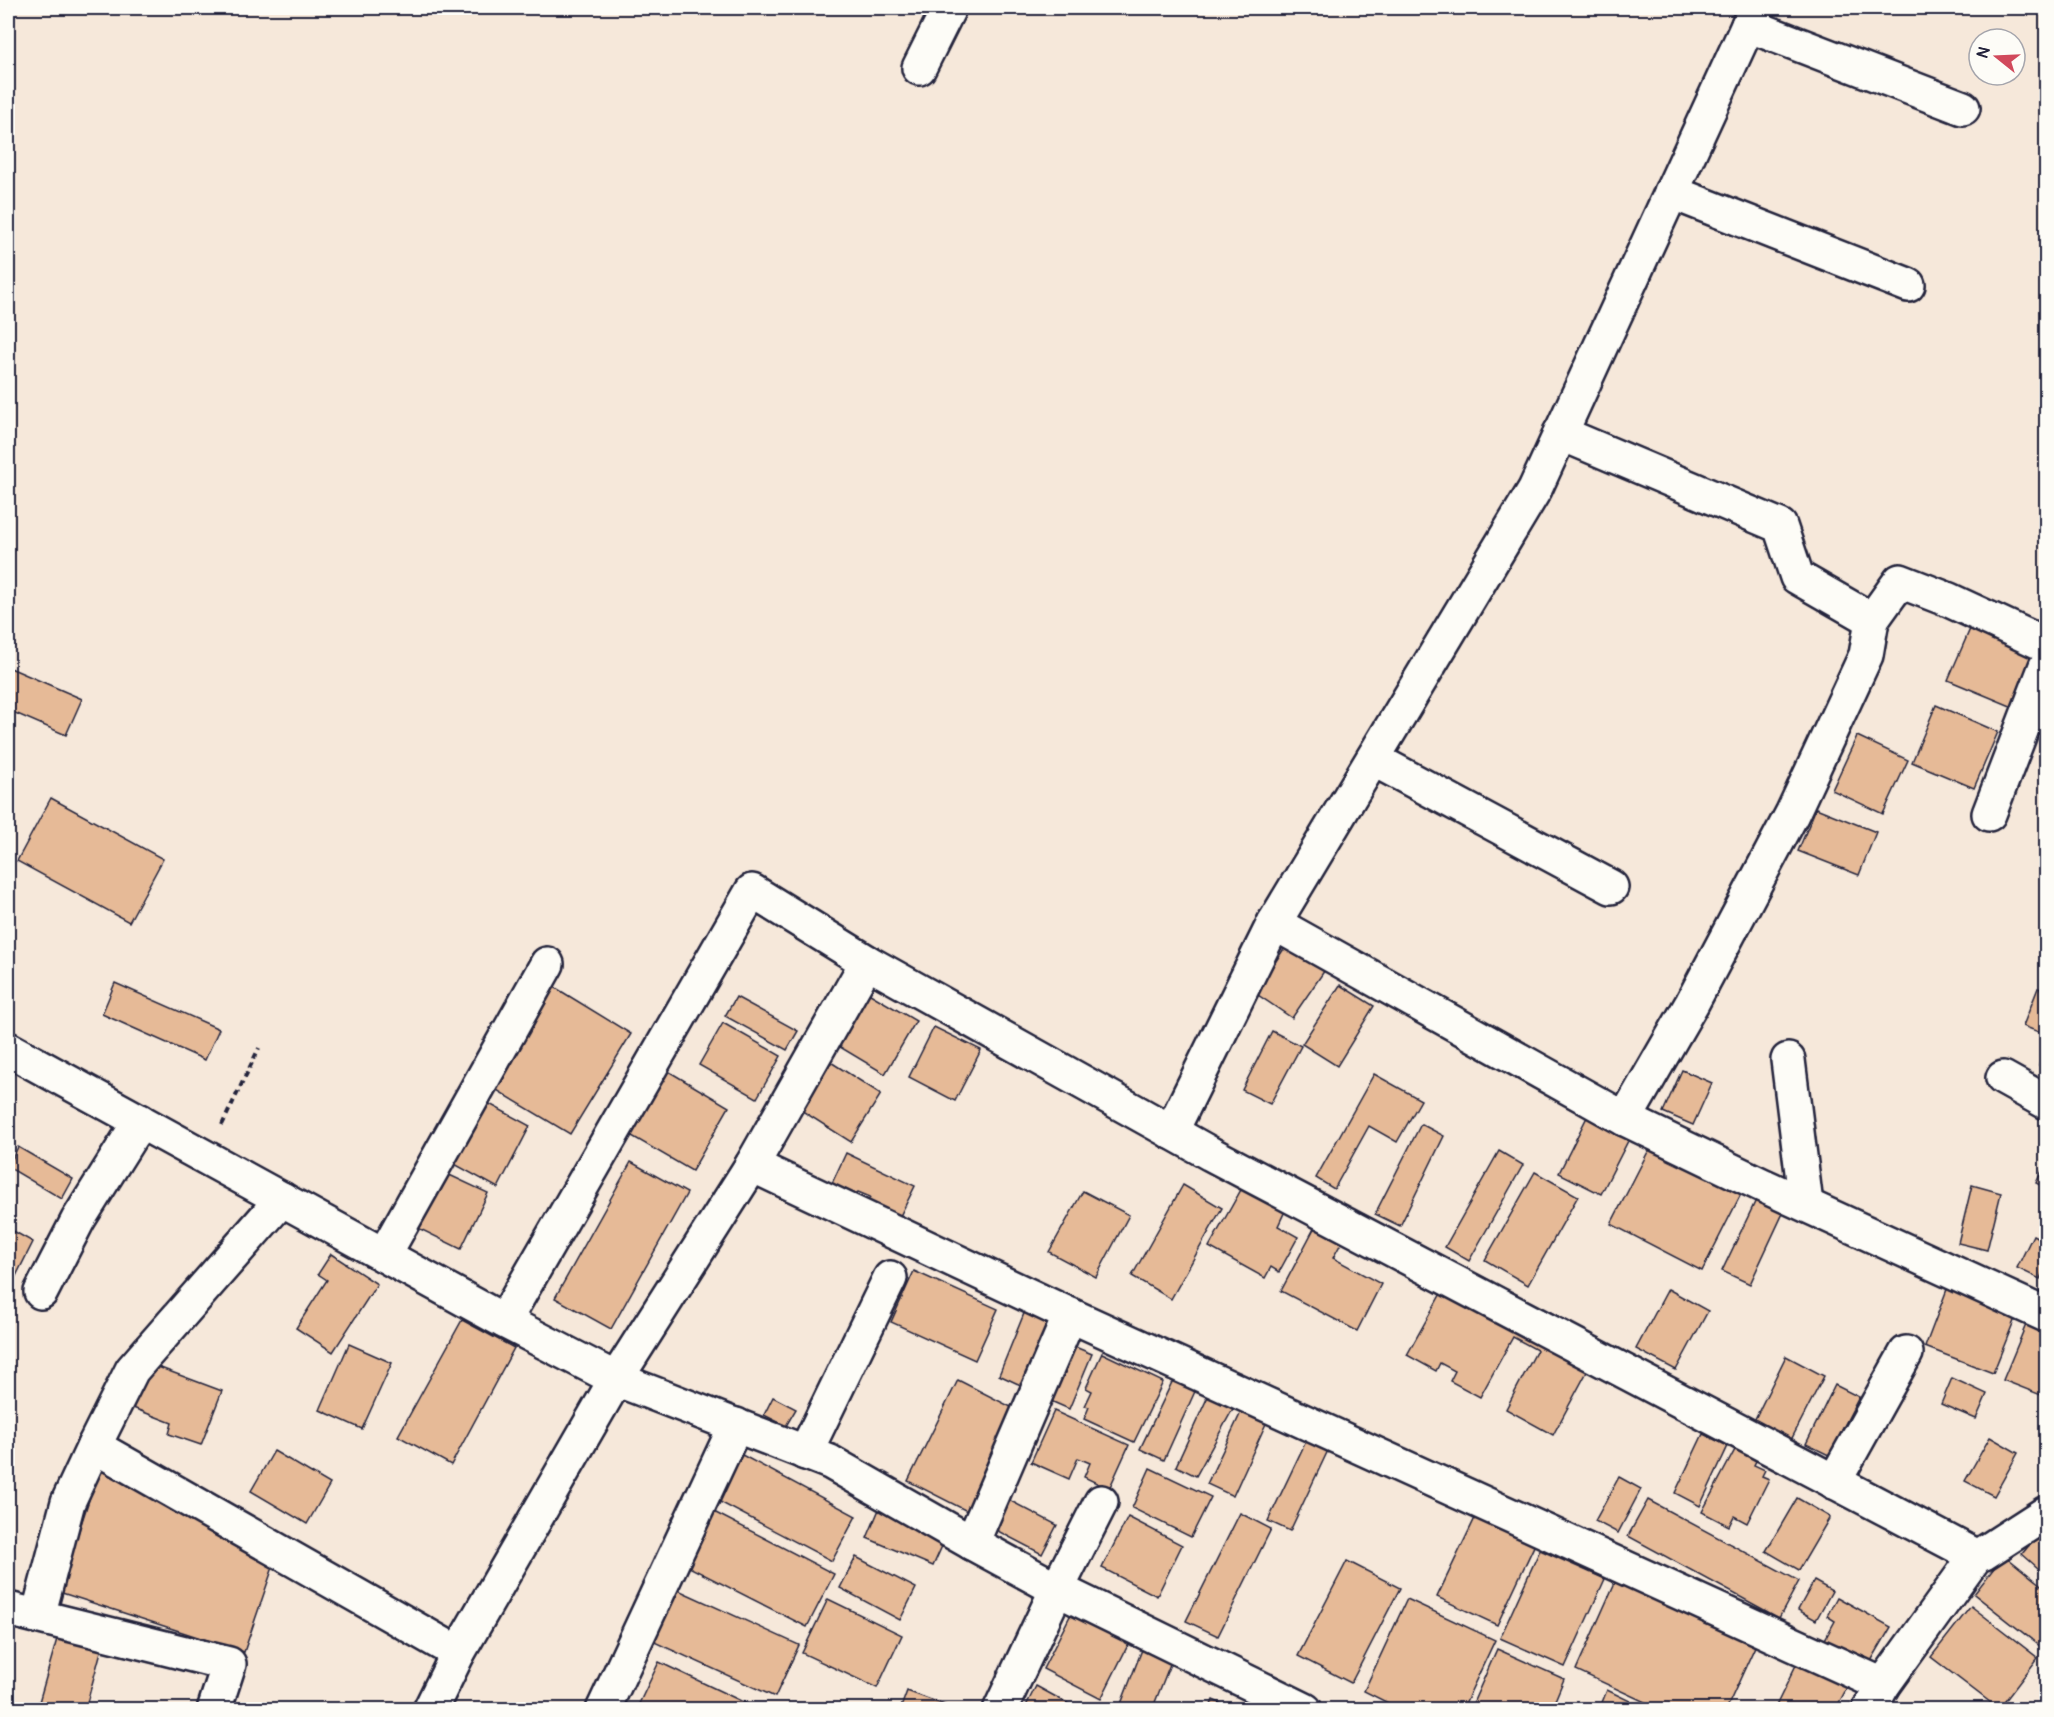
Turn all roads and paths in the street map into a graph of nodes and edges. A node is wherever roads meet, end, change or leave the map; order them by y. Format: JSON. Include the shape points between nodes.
{"nodes":[{"id":1,"x":949,"y":8,"type":"edge"},
{"id":2,"x":1752,"y":16,"type":"edge"},
{"id":3,"x":919,"y":68,"type":"dead end"},
{"id":4,"x":1963,"y":108,"type":"dead end"},
{"id":5,"x":1671,"y":192,"type":"junction"},
{"id":6,"x":1908,"y":285,"type":"dead end"},
{"id":7,"x":1560,"y":433,"type":"junction"},
{"id":8,"x":1872,"y":620,"type":"junction"},
{"id":9,"x":2046,"y":645,"type":"edge"},
{"id":10,"x":2046,"y":666,"type":"edge"},
{"id":11,"x":1373,"y":759,"type":"junction"},
{"id":12,"x":1989,"y":814,"type":"dead end"},
{"id":13,"x":1611,"y":887,"type":"dead end"},
{"id":14,"x":1274,"y":923,"type":"junction"},
{"id":15,"x":867,"y":962,"type":"junction"},
{"id":16,"x":547,"y":964,"type":"dead end"},
{"id":17,"x":259,"y":1048,"type":"dead end"},
{"id":18,"x":8,"y":1049,"type":"edge"},
{"id":19,"x":1788,"y":1060,"type":"dead end"},
{"id":20,"x":2003,"y":1078,"type":"dead end"},
{"id":21,"x":2046,"y":1102,"type":"edge"},
{"id":22,"x":1625,"y":1119,"type":"junction"},
{"id":23,"x":140,"y":1121,"type":"junction"},
{"id":24,"x":1171,"y":1132,"type":"junction"},
{"id":25,"x":206,"y":1158,"type":"junction"},
{"id":26,"x":752,"y":1165,"type":"junction"},
{"id":27,"x":282,"y":1199,"type":"junction"},
{"id":28,"x":1806,"y":1204,"type":"junction"},
{"id":29,"x":384,"y":1255,"type":"junction"},
{"id":30,"x":890,"y":1278,"type":"dead end"},
{"id":31,"x":41,"y":1292,"type":"dead end"},
{"id":32,"x":1070,"y":1315,"type":"junction"},
{"id":33,"x":2046,"y":1315,"type":"edge"},
{"id":34,"x":504,"y":1321,"type":"junction"},
{"id":35,"x":1906,"y":1353,"type":"dead end"},
{"id":36,"x":616,"y":1379,"type":"junction"},
{"id":37,"x":736,"y":1425,"type":"junction"},
{"id":38,"x":94,"y":1446,"type":"junction"},
{"id":39,"x":805,"y":1453,"type":"junction"},
{"id":40,"x":1834,"y":1482,"type":"junction"},
{"id":41,"x":1101,"y":1502,"type":"dead end"},
{"id":42,"x":2046,"y":1513,"type":"edge"},
{"id":43,"x":972,"y":1543,"type":"junction"},
{"id":44,"x":1976,"y":1556,"type":"junction"},
{"id":45,"x":1057,"y":1589,"type":"junction"},
{"id":46,"x":23,"y":1613,"type":"edge"},
{"id":47,"x":458,"y":1653,"type":"junction"},
{"id":48,"x":1876,"y":1697,"type":"edge"},
{"id":49,"x":214,"y":1710,"type":"edge"},
{"id":50,"x":430,"y":1710,"type":"edge"},
{"id":51,"x":603,"y":1710,"type":"edge"},
{"id":52,"x":1000,"y":1710,"type":"edge"},
{"id":53,"x":1305,"y":1710,"type":"edge"}],
"edges":[{"from":1,"to":3,"type":"street"},
{"from":2,"to":4,"type":"street"},
{"from":2,"to":5,"type":"street"},
{"from":5,"to":6,"type":"street"},
{"from":5,"to":7,"type":"street"},
{"from":7,"to":8,"type":"street","via":[[1780,526],[1797,577]]},
{"from":7,"to":11,"type":"street","via":[[1535,489]]},
{"from":8,"to":9,"type":"street","via":[[1900,581]]},
{"from":8,"to":22,"type":"street","via":[[1866,655],[1792,814],[1692,1003]]},
{"from":10,"to":12,"type":"street"},
{"from":11,"to":13,"type":"street"},
{"from":11,"to":14,"type":"street"},
{"from":14,"to":22,"type":"street"},
{"from":14,"to":24,"type":"street"},
{"from":15,"to":24,"type":"street"},
{"from":15,"to":26,"type":"street"},
{"from":15,"to":34,"type":"street","via":[[752,891]]},
{"from":16,"to":29,"type":"street"},
{"from":17,"to":25,"type":"path"},
{"from":18,"to":23,"type":"street"},
{"from":19,"to":28,"type":"street"},
{"from":20,"to":21,"type":"street"},
{"from":22,"to":28,"type":"street"},
{"from":23,"to":25,"type":"street"},
{"from":23,"to":31,"type":"street","via":[[78,1220]]},
{"from":24,"to":40,"type":"street"},
{"from":25,"to":27,"type":"street"},
{"from":26,"to":32,"type":"street"},
{"from":26,"to":36,"type":"street"},
{"from":27,"to":29,"type":"street"},
{"from":27,"to":38,"type":"street","via":[[132,1370]]},
{"from":28,"to":33,"type":"street"},
{"from":29,"to":34,"type":"street"},
{"from":30,"to":39,"type":"street"},
{"from":32,"to":43,"type":"street"},
{"from":32,"to":48,"type":"street"},
{"from":34,"to":36,"type":"street"},
{"from":35,"to":40,"type":"street"},
{"from":36,"to":37,"type":"street"},
{"from":36,"to":47,"type":"street"},
{"from":37,"to":39,"type":"street"},
{"from":37,"to":51,"type":"street"},
{"from":38,"to":46,"type":"street"},
{"from":38,"to":47,"type":"street"},
{"from":39,"to":43,"type":"street","via":[[830,1462]]},
{"from":40,"to":44,"type":"street"},
{"from":41,"to":45,"type":"street"},
{"from":42,"to":44,"type":"street"},
{"from":43,"to":45,"type":"street"},
{"from":44,"to":48,"type":"street"},
{"from":45,"to":52,"type":"street"},
{"from":45,"to":53,"type":"street"},
{"from":46,"to":49,"type":"street","via":[[229,1664]]},
{"from":47,"to":50,"type":"street"}]}
